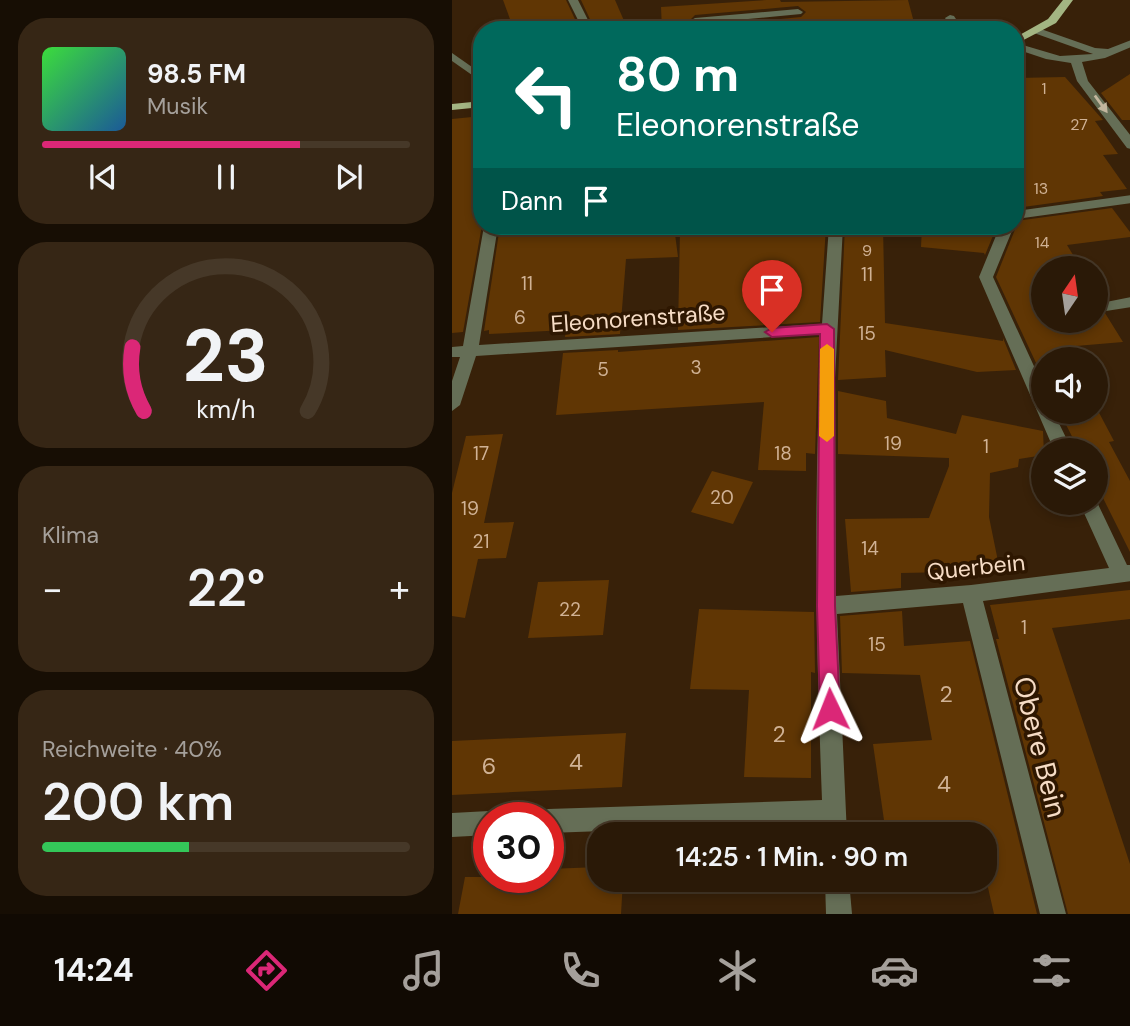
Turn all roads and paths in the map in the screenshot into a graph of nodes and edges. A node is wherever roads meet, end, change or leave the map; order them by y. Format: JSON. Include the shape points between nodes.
{"nodes":[{"id":1,"x":573,"y":0,"type":"edge"},
{"id":2,"x":796,"y":0,"type":"edge"},
{"id":3,"x":1068,"y":0,"type":"edge"},
{"id":4,"x":950,"y":18,"type":"dead end"},
{"id":5,"x":695,"y":20,"type":"dead end"},
{"id":6,"x":584,"y":21,"type":"edge"},
{"id":7,"x":952,"y":21,"type":"edge"},
{"id":8,"x":1038,"y":31,"type":"junction"},
{"id":9,"x":1024,"y":39,"type":"edge"},
{"id":10,"x":1130,"y":43,"type":"edge"},
{"id":11,"x":1024,"y":46,"type":"edge"},
{"id":12,"x":1116,"y":51,"type":"junction"},
{"id":13,"x":452,"y":56,"type":"edge"},
{"id":14,"x":1076,"y":61,"type":"junction"},
{"id":15,"x":473,"y":72,"type":"edge"},
{"id":16,"x":473,"y":105,"type":"edge"},
{"id":17,"x":452,"y":107,"type":"edge"},
{"id":18,"x":1128,"y":138,"type":"edge"},
{"id":19,"x":1130,"y":199,"type":"edge"},
{"id":20,"x":1024,"y":214,"type":"edge"},
{"id":21,"x":489,"y":235,"type":"edge"},
{"id":22,"x":835,"y":235,"type":"edge"},
{"id":23,"x":1003,"y":235,"type":"edge"},
{"id":24,"x":1130,"y":302,"type":"edge"},
{"id":25,"x":1108,"y":306,"type":"edge"},
{"id":26,"x":827,"y":329,"type":"junction"},
{"id":27,"x":470,"y":351,"type":"junction"},
{"id":28,"x":452,"y":352,"type":"edge"},
{"id":29,"x":1031,"y":379,"type":"edge"},
{"id":30,"x":452,"y":405,"type":"edge"},
{"id":31,"x":1095,"y":515,"type":"edge"},
{"id":32,"x":1126,"y":573,"type":"edge"},
{"id":33,"x":971,"y":594,"type":"junction"},
{"id":34,"x":826,"y":606,"type":"junction"},
{"id":35,"x":564,"y":821,"type":"edge"},
{"id":36,"x":691,"y":822,"type":"edge"},
{"id":37,"x":834,"y":822,"type":"edge"},
{"id":38,"x":473,"y":824,"type":"edge"},
{"id":39,"x":452,"y":825,"type":"edge"},
{"id":40,"x":838,"y":892,"type":"edge"},
{"id":41,"x":839,"y":914,"type":"edge"},
{"id":42,"x":1053,"y":914,"type":"edge"}],
"edges":[{"from":1,"to":6,"type":"street"},
{"from":2,"to":5,"type":"street","via":[[799,16]]},
{"from":3,"to":8,"type":"main road","via":[[1057,17]]},
{"from":4,"to":7,"type":"street"},
{"from":8,"to":9,"type":"main road"},
{"from":8,"to":12,"type":"street","via":[[1094,51]]},
{"from":10,"to":12,"type":"street"},
{"from":11,"to":14,"type":"street"},
{"from":12,"to":14,"type":"street"},
{"from":13,"to":15,"type":"street"},
{"from":14,"to":18,"type":"street","one_way":true,"via":[[1083,81]]},
{"from":16,"to":17,"type":"main road"},
{"from":19,"to":20,"type":"street"},
{"from":21,"to":27,"type":"street"},
{"from":22,"to":26,"type":"street"},
{"from":23,"to":29,"type":"street","via":[[986,277]]},
{"from":24,"to":25,"type":"street"},
{"from":26,"to":27,"type":"street","name":"Eleonorenstraße"},
{"from":26,"to":34,"type":"street"},
{"from":27,"to":28,"type":"street","name":"Eleonorenstraße"},
{"from":27,"to":30,"type":"street"},
{"from":31,"to":32,"type":"street"},
{"from":32,"to":33,"type":"street","name":"Querbein"},
{"from":33,"to":34,"type":"street","name":"Querbein"},
{"from":33,"to":42,"type":"street","name":"Obere Bein"},
{"from":34,"to":37,"type":"street"},
{"from":35,"to":36,"type":"street"},
{"from":38,"to":39,"type":"street"},
{"from":40,"to":41,"type":"street"}]}
